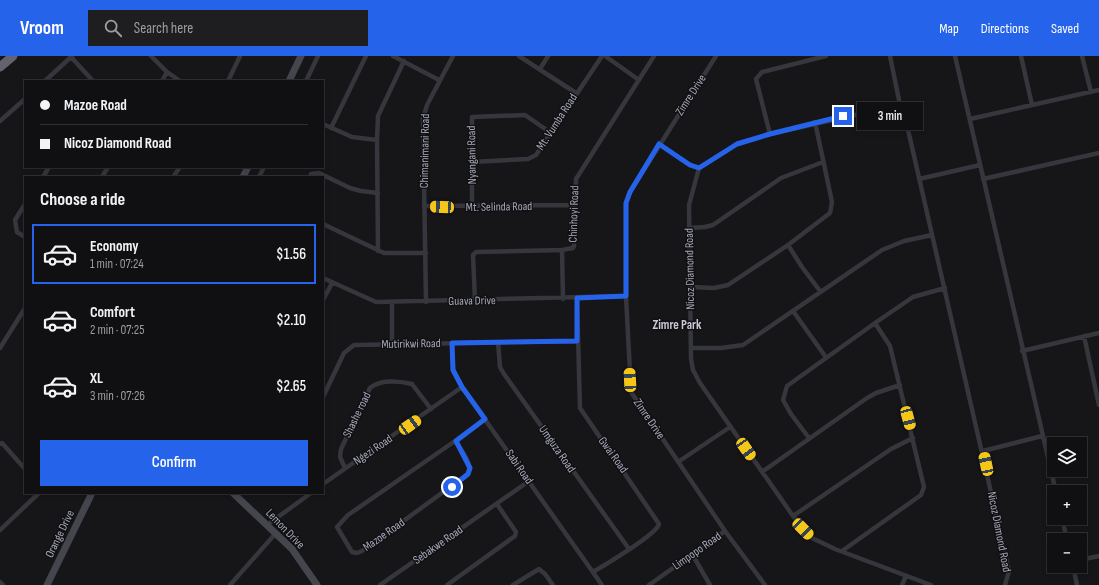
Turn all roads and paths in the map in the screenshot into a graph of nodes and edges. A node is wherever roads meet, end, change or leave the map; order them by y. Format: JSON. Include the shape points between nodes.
{"nodes":[{"id":1,"x":13,"y":56,"type":"edge"},
{"id":2,"x":72,"y":56,"type":"edge"},
{"id":3,"x":151,"y":56,"type":"edge"},
{"id":4,"x":240,"y":56,"type":"edge"},
{"id":5,"x":301,"y":56,"type":"edge"},
{"id":6,"x":318,"y":56,"type":"edge"},
{"id":7,"x":366,"y":56,"type":"edge"},
{"id":8,"x":393,"y":56,"type":"edge"},
{"id":9,"x":453,"y":56,"type":"edge"},
{"id":10,"x":520,"y":56,"type":"edge"},
{"id":11,"x":548,"y":56,"type":"edge"},
{"id":12,"x":603,"y":56,"type":"edge"},
{"id":13,"x":654,"y":56,"type":"edge"},
{"id":14,"x":716,"y":56,"type":"edge"},
{"id":15,"x":823,"y":56,"type":"edge"},
{"id":16,"x":890,"y":56,"type":"edge"},
{"id":17,"x":955,"y":56,"type":"edge"},
{"id":18,"x":1021,"y":56,"type":"edge"},
{"id":19,"x":1082,"y":56,"type":"edge"},
{"id":20,"x":404,"y":61,"type":"junction"},
{"id":21,"x":0,"y":67,"type":"edge"},
{"id":22,"x":540,"y":69,"type":"junction"},
{"id":23,"x":167,"y":72,"type":"junction"},
{"id":24,"x":46,"y":80,"type":"edge"},
{"id":25,"x":92,"y":80,"type":"edge"},
{"id":26,"x":163,"y":80,"type":"edge"},
{"id":27,"x":179,"y":80,"type":"edge"},
{"id":28,"x":228,"y":80,"type":"edge"},
{"id":29,"x":289,"y":80,"type":"edge"},
{"id":30,"x":306,"y":80,"type":"edge"},
{"id":31,"x":439,"y":80,"type":"junction"},
{"id":32,"x":639,"y":80,"type":"junction"},
{"id":33,"x":1099,"y":90,"type":"edge"},
{"id":34,"x":1090,"y":92,"type":"junction"},
{"id":35,"x":576,"y":93,"type":"junction"},
{"id":36,"x":24,"y":100,"type":"edge"},
{"id":37,"x":900,"y":104,"type":"junction"},
{"id":38,"x":1032,"y":105,"type":"junction"},
{"id":39,"x":970,"y":119,"type":"junction"},
{"id":40,"x":0,"y":121,"type":"edge"},
{"id":41,"x":815,"y":122,"type":"junction"},
{"id":42,"x":324,"y":124,"type":"edge"},
{"id":43,"x":331,"y":128,"type":"junction"},
{"id":44,"x":551,"y":133,"type":"junction"},
{"id":45,"x":770,"y":134,"type":"junction"},
{"id":46,"x":377,"y":140,"type":"junction"},
{"id":47,"x":659,"y":144,"type":"junction"},
{"id":48,"x":1099,"y":153,"type":"edge"},
{"id":49,"x":472,"y":162,"type":"junction"},
{"id":50,"x":823,"y":162,"type":"junction"},
{"id":51,"x":980,"y":165,"type":"junction"},
{"id":52,"x":699,"y":168,"type":"junction"},
{"id":53,"x":310,"y":176,"type":"edge"},
{"id":54,"x":919,"y":179,"type":"junction"},
{"id":55,"x":983,"y":180,"type":"junction"},
{"id":56,"x":378,"y":193,"type":"junction"},
{"id":57,"x":574,"y":205,"type":"junction"},
{"id":58,"x":24,"y":206,"type":"edge"},
{"id":59,"x":424,"y":206,"type":"junction"},
{"id":60,"x":472,"y":207,"type":"junction"},
{"id":61,"x":324,"y":224,"type":"edge"},
{"id":62,"x":689,"y":228,"type":"junction"},
{"id":63,"x":932,"y":235,"type":"junction"},
{"id":64,"x":24,"y":236,"type":"edge"},
{"id":65,"x":788,"y":245,"type":"junction"},
{"id":66,"x":562,"y":250,"type":"junction"},
{"id":67,"x":378,"y":251,"type":"junction"},
{"id":68,"x":426,"y":253,"type":"junction"},
{"id":69,"x":324,"y":279,"type":"edge"},
{"id":70,"x":332,"y":283,"type":"junction"},
{"id":71,"x":691,"y":287,"type":"junction"},
{"id":72,"x":945,"y":288,"type":"junction"},
{"id":73,"x":820,"y":291,"type":"junction"},
{"id":74,"x":626,"y":296,"type":"junction"},
{"id":75,"x":324,"y":298,"type":"edge"},
{"id":76,"x":577,"y":298,"type":"junction"},
{"id":77,"x":563,"y":299,"type":"junction"},
{"id":78,"x":475,"y":301,"type":"junction"},
{"id":79,"x":392,"y":302,"type":"junction"},
{"id":80,"x":426,"y":302,"type":"junction"},
{"id":81,"x":24,"y":310,"type":"edge"},
{"id":82,"x":793,"y":311,"type":"junction"},
{"id":83,"x":875,"y":323,"type":"junction"},
{"id":84,"x":1099,"y":333,"type":"edge"},
{"id":85,"x":1084,"y":336,"type":"junction"},
{"id":86,"x":577,"y":341,"type":"junction"},
{"id":87,"x":498,"y":342,"type":"junction"},
{"id":88,"x":452,"y":343,"type":"junction"},
{"id":89,"x":392,"y":344,"type":"junction"},
{"id":90,"x":0,"y":348,"type":"edge"},
{"id":91,"x":691,"y":348,"type":"junction"},
{"id":92,"x":1022,"y":352,"type":"junction"},
{"id":93,"x":825,"y":356,"type":"junction"},
{"id":94,"x":900,"y":386,"type":"junction"},
{"id":95,"x":462,"y":387,"type":"junction"},
{"id":96,"x":324,"y":395,"type":"edge"},
{"id":97,"x":1099,"y":405,"type":"edge"},
{"id":98,"x":431,"y":409,"type":"junction"},
{"id":99,"x":485,"y":419,"type":"junction"},
{"id":100,"x":730,"y":427,"type":"junction"},
{"id":101,"x":1042,"y":436,"type":"junction"},
{"id":102,"x":809,"y":438,"type":"junction"},
{"id":103,"x":913,"y":438,"type":"junction"},
{"id":104,"x":456,"y":441,"type":"junction"},
{"id":105,"x":0,"y":444,"type":"edge"},
{"id":106,"x":983,"y":451,"type":"junction"},
{"id":107,"x":678,"y":462,"type":"junction"},
{"id":108,"x":24,"y":468,"type":"edge"},
{"id":109,"x":345,"y":468,"type":"junction"},
{"id":110,"x":762,"y":472,"type":"junction"},
{"id":111,"x":529,"y":481,"type":"junction"},
{"id":112,"x":324,"y":483,"type":"edge"},
{"id":113,"x":1054,"y":485,"type":"edge"},
{"id":114,"x":38,"y":494,"type":"edge"},
{"id":115,"x":92,"y":494,"type":"edge"},
{"id":116,"x":234,"y":494,"type":"edge"},
{"id":117,"x":310,"y":494,"type":"edge"},
{"id":118,"x":497,"y":504,"type":"junction"},
{"id":119,"x":793,"y":516,"type":"junction"},
{"id":120,"x":267,"y":525,"type":"junction"},
{"id":121,"x":0,"y":530,"type":"edge"},
{"id":122,"x":725,"y":531,"type":"junction"},
{"id":123,"x":276,"y":534,"type":"junction"},
{"id":124,"x":629,"y":550,"type":"junction"},
{"id":125,"x":842,"y":551,"type":"junction"},
{"id":126,"x":692,"y":554,"type":"junction"},
{"id":127,"x":1099,"y":556,"type":"edge"},
{"id":128,"x":1087,"y":559,"type":"edge"},
{"id":129,"x":593,"y":572,"type":"junction"},
{"id":130,"x":1074,"y":573,"type":"edge"},
{"id":131,"x":906,"y":576,"type":"junction"},
{"id":132,"x":47,"y":585,"type":"edge"},
{"id":133,"x":230,"y":585,"type":"edge"},
{"id":134,"x":317,"y":585,"type":"edge"},
{"id":135,"x":380,"y":585,"type":"edge"},
{"id":136,"x":447,"y":585,"type":"edge"},
{"id":137,"x":513,"y":585,"type":"edge"},
{"id":138,"x":553,"y":585,"type":"edge"},
{"id":139,"x":602,"y":585,"type":"edge"},
{"id":140,"x":649,"y":585,"type":"edge"},
{"id":141,"x":710,"y":585,"type":"edge"},
{"id":142,"x":765,"y":585,"type":"edge"},
{"id":143,"x":902,"y":585,"type":"edge"},
{"id":144,"x":931,"y":585,"type":"edge"},
{"id":145,"x":1006,"y":585,"type":"edge"},
{"id":146,"x":1077,"y":585,"type":"edge"}],
"edges":[{"from":1,"to":21,"type":"highway"},
{"from":2,"to":24,"type":"street"},
{"from":2,"to":25,"type":"street"},
{"from":3,"to":23,"type":"street"},
{"from":4,"to":28,"type":"street"},
{"from":5,"to":29,"type":"street"},
{"from":6,"to":30,"type":"street"},
{"from":7,"to":43,"type":"street"},
{"from":8,"to":20,"type":"street"},
{"from":9,"to":31,"type":"street","name":"Chimanimani Road"},
{"from":10,"to":22,"type":"street"},
{"from":11,"to":22,"type":"street"},
{"from":12,"to":32,"type":"street"},
{"from":12,"to":35,"type":"street","name":"Mt. Vumba Road"},
{"from":13,"to":32,"type":"street","name":"Chinhoyi Road"},
{"from":14,"to":47,"type":"street","name":"Zimre Drive"},
{"from":15,"to":45,"type":"street","via":[[758,74],[756,80]]},
{"from":16,"to":37,"type":"street","name":"Nicoz Diamond Road"},
{"from":17,"to":39,"type":"street"},
{"from":18,"to":38,"type":"street"},
{"from":19,"to":34,"type":"street"},
{"from":20,"to":31,"type":"street"},
{"from":20,"to":46,"type":"street","via":[[381,109]]},
{"from":22,"to":35,"type":"street"},
{"from":23,"to":26,"type":"street"},
{"from":23,"to":27,"type":"street"},
{"from":31,"to":59,"type":"street","name":"Chimanimani Road","via":[[424,113]]},
{"from":32,"to":57,"type":"street","name":"Chinhoyi Road","via":[[576,179]]},
{"from":33,"to":34,"type":"street"},
{"from":34,"to":38,"type":"street"},
{"from":35,"to":44,"type":"street","name":"Mt. Vumba Road"},
{"from":36,"to":40,"type":"street"},
{"from":37,"to":41,"type":"street"},
{"from":37,"to":54,"type":"street","name":"Nicoz Diamond Road"},
{"from":38,"to":39,"type":"street"},
{"from":39,"to":51,"type":"street"},
{"from":41,"to":45,"type":"street"},
{"from":41,"to":50,"type":"street"},
{"from":42,"to":43,"type":"street"},
{"from":43,"to":46,"type":"street","via":[[352,137]]},
{"from":44,"to":49,"type":"street","name":"Mt. Vumba Road","via":[[532,158]]},
{"from":44,"to":49,"type":"street","name":"Nyangani Road","via":[[525,115],[473,116]]},
{"from":45,"to":52,"type":"street","via":[[737,144]]},
{"from":46,"to":56,"type":"street"},
{"from":47,"to":52,"type":"street","via":[[690,165]]},
{"from":47,"to":74,"type":"street","name":"Zimre Drive","via":[[626,203]]},
{"from":48,"to":55,"type":"street"},
{"from":49,"to":60,"type":"street","name":"Nyangani Road"},
{"from":50,"to":62,"type":"street","via":[[781,178],[713,225]]},
{"from":50,"to":65,"type":"street","via":[[832,202],[830,213]]},
{"from":51,"to":54,"type":"street"},
{"from":51,"to":55,"type":"street"},
{"from":52,"to":62,"type":"street","name":"Nicoz Diamond Road","via":[[689,205]]},
{"from":53,"to":56,"type":"street","via":[[319,173],[350,188]]},
{"from":54,"to":63,"type":"street","name":"Nicoz Diamond Road"},
{"from":55,"to":92,"type":"street"},
{"from":56,"to":67,"type":"street"},
{"from":57,"to":60,"type":"street","name":"Mt. Selinda Road"},
{"from":57,"to":66,"type":"street","name":"Chinhoyi Road","via":[[574,246],[570,250]]},
{"from":58,"to":64,"type":"street","via":[[15,220],[17,232]]},
{"from":59,"to":60,"type":"street","name":"Mt. Selinda Road"},
{"from":59,"to":68,"type":"street","name":"Chimanimani Road"},
{"from":61,"to":67,"type":"street"},
{"from":62,"to":71,"type":"street","name":"Nicoz Diamond Road"},
{"from":63,"to":72,"type":"street","name":"Nicoz Diamond Road"},
{"from":63,"to":73,"type":"street","via":[[891,245]]},
{"from":65,"to":71,"type":"street","via":[[728,285],[714,288]]},
{"from":65,"to":73,"type":"street"},
{"from":66,"to":77,"type":"street"},
{"from":66,"to":78,"type":"street","name":"Chinhoyi Road","via":[[476,252],[473,255]]},
{"from":67,"to":68,"type":"street","via":[[394,254]]},
{"from":68,"to":80,"type":"street","name":"Chimanimani Road"},
{"from":69,"to":70,"type":"street","name":"Guava Drive"},
{"from":70,"to":75,"type":"street"},
{"from":70,"to":79,"type":"street","name":"Guava Drive","via":[[371,301]]},
{"from":71,"to":91,"type":"street","name":"Nicoz Diamond Road"},
{"from":72,"to":83,"type":"street","via":[[913,297]]},
{"from":72,"to":106,"type":"street","name":"Nicoz Diamond Road"},
{"from":73,"to":82,"type":"street"},
{"from":74,"to":76,"type":"street","name":"Guava Drive"},
{"from":74,"to":107,"type":"street","name":"Zimre Drive","via":[[631,392]]},
{"from":76,"to":77,"type":"street","name":"Guava Drive"},
{"from":76,"to":86,"type":"street","name":"Gwai Road"},
{"from":77,"to":78,"type":"street","name":"Guava Drive"},
{"from":78,"to":80,"type":"street","name":"Guava Drive"},
{"from":79,"to":80,"type":"street","name":"Guava Drive"},
{"from":79,"to":89,"type":"street"},
{"from":81,"to":90,"type":"street"},
{"from":82,"to":91,"type":"street","via":[[743,345]]},
{"from":82,"to":93,"type":"street"},
{"from":83,"to":93,"type":"street"},
{"from":83,"to":94,"type":"street","via":[[890,346]]},
{"from":84,"to":85,"type":"street"},
{"from":85,"to":92,"type":"street"},
{"from":85,"to":97,"type":"street"},
{"from":86,"to":87,"type":"street","name":"Mutirikwi Road"},
{"from":86,"to":124,"type":"street","name":"Gwai Road","via":[[580,408],[659,522],[658,529]]},
{"from":87,"to":88,"type":"street","name":"Mutirikwi Road"},
{"from":87,"to":124,"type":"street","name":"Umguza Road","via":[[500,367],[504,374]]},
{"from":88,"to":89,"type":"street","name":"Mutirikwi Road"},
{"from":88,"to":95,"type":"street","name":"Sabi Road","via":[[453,370]]},
{"from":89,"to":96,"type":"street","name":"Mutirikwi Road","via":[[350,347],[344,353]]},
{"from":91,"to":100,"type":"street","name":"Nicoz Diamond Road","via":[[695,375]]},
{"from":92,"to":101,"type":"street"},
{"from":93,"to":102,"type":"street","via":[[787,386],[783,395],[791,414]]},
{"from":94,"to":102,"type":"street","via":[[871,396]]},
{"from":94,"to":103,"type":"street"},
{"from":95,"to":98,"type":"street","name":"Ngezi Road"},
{"from":95,"to":99,"type":"street","name":"Sabi Road"},
{"from":98,"to":109,"type":"street","name":"Ngezi Road"},
{"from":98,"to":109,"type":"street","name":"Shashe road","via":[[412,384],[395,382],[374,385],[370,388],[341,449],[340,457]]},
{"from":99,"to":104,"type":"street","name":"Mazoe Road"},
{"from":99,"to":111,"type":"street","name":"Sabi Road"},
{"from":100,"to":107,"type":"street"},
{"from":100,"to":110,"type":"street","name":"Nicoz Diamond Road"},
{"from":101,"to":106,"type":"street"},
{"from":101,"to":113,"type":"street"},
{"from":102,"to":110,"type":"street"},
{"from":103,"to":119,"type":"street","via":[[891,449]]},
{"from":103,"to":125,"type":"street","via":[[923,482],[922,493]]},
{"from":104,"to":104,"type":"street","name":"Mazoe Road","via":[[343,520],[337,527],[352,552],[357,554],[362,551],[468,474],[469,464]]},
{"from":105,"to":108,"type":"street","via":[[2,443]]},
{"from":106,"to":145,"type":"street","name":"Nicoz Diamond Road","via":[[1009,571]]},
{"from":107,"to":122,"type":"street","name":"Zimre Drive"},
{"from":109,"to":112,"type":"street","name":"Ngezi Road"},
{"from":110,"to":119,"type":"street","name":"Nicoz Diamond Road"},
{"from":111,"to":118,"type":"street","name":"Sebakwe Road"},
{"from":111,"to":129,"type":"street","name":"Sabi Road"},
{"from":114,"to":121,"type":"street"},
{"from":115,"to":132,"type":"street","name":"Orange Drive"},
{"from":116,"to":120,"type":"street","name":"Lemon Drive"},
{"from":117,"to":120,"type":"street"},
{"from":118,"to":135,"type":"street","name":"Sebakwe Road"},
{"from":118,"to":136,"type":"street","via":[[516,532],[515,536]]},
{"from":119,"to":125,"type":"street","name":"Nicoz Diamond Road","via":[[812,538]]},
{"from":120,"to":123,"type":"street","name":"Lemon Drive"},
{"from":122,"to":126,"type":"street","name":"Limpopo Road"},
{"from":122,"to":142,"type":"street","name":"Zimre Drive"},
{"from":123,"to":133,"type":"street"},
{"from":123,"to":134,"type":"street","name":"Lemon Drive","via":[[292,549]]},
{"from":124,"to":129,"type":"street","name":"Gwai Road"},
{"from":125,"to":131,"type":"street","name":"Nicoz Diamond Road"},
{"from":126,"to":140,"type":"street","name":"Limpopo Road"},
{"from":126,"to":141,"type":"street"},
{"from":127,"to":128,"type":"street"},
{"from":129,"to":139,"type":"street","name":"Sabi Road"},
{"from":130,"to":146,"type":"street"},
{"from":131,"to":143,"type":"street"},
{"from":131,"to":144,"type":"street","name":"Nicoz Diamond Road"},
{"from":137,"to":138,"type":"street","via":[[539,569]]}]}
